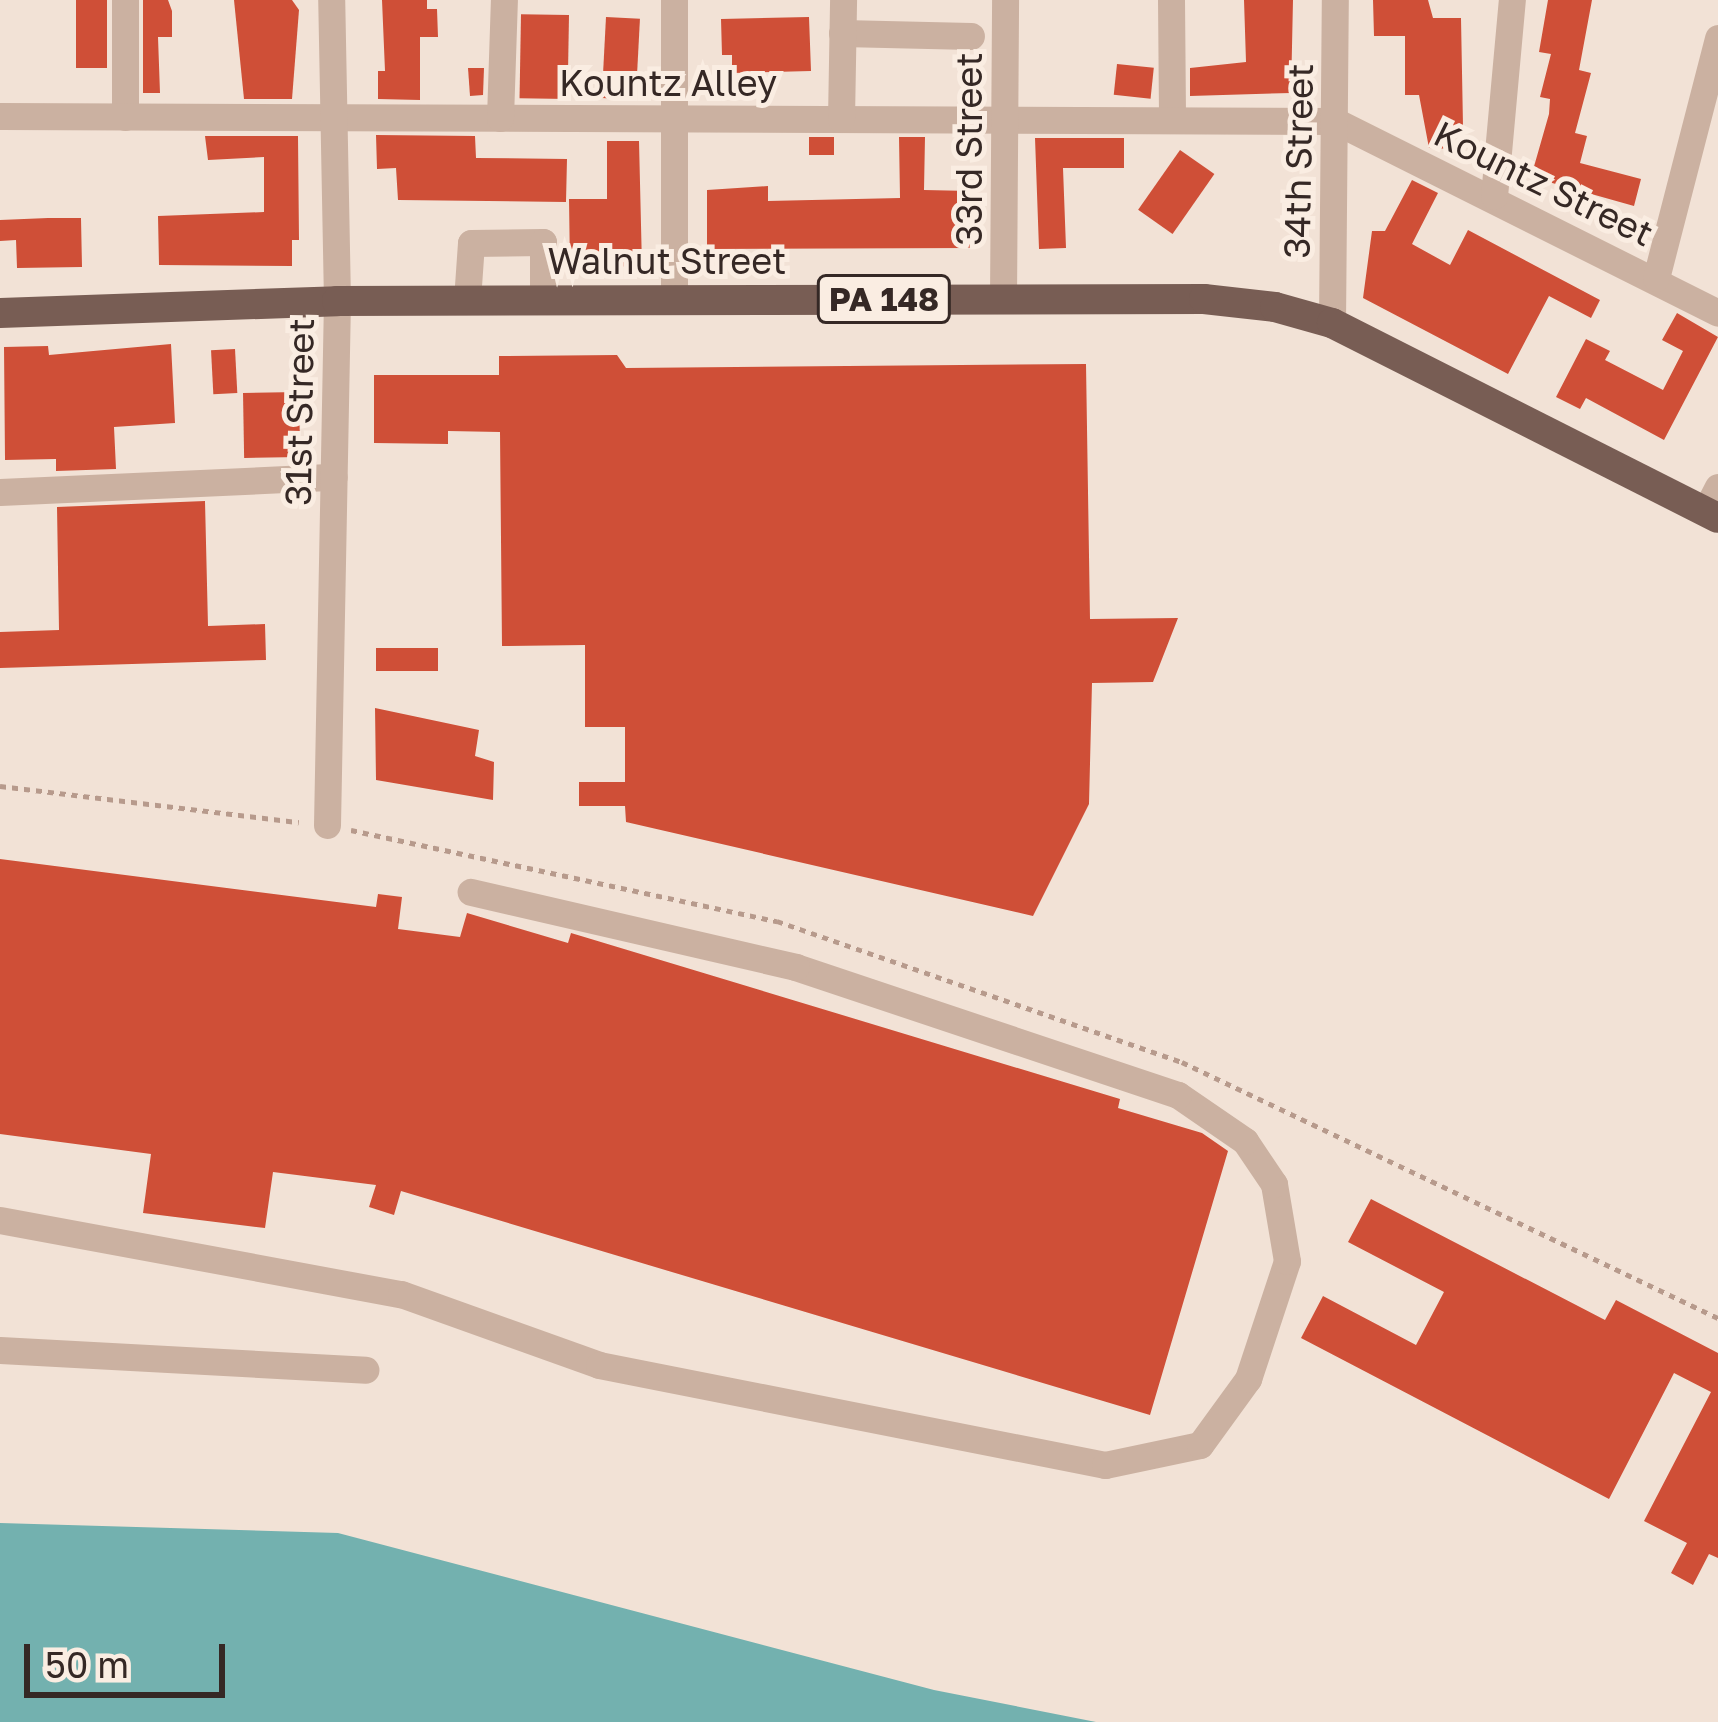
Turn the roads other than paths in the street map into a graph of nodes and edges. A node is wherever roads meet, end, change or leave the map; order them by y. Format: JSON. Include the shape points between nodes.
{"nodes":[{"id":1,"x":125,"y":0,"type":"edge"},
{"id":2,"x":331,"y":0,"type":"edge"},
{"id":3,"x":504,"y":0,"type":"edge"},
{"id":4,"x":674,"y":0,"type":"edge"},
{"id":5,"x":843,"y":0,"type":"edge"},
{"id":6,"x":1005,"y":0,"type":"edge"},
{"id":7,"x":1171,"y":0,"type":"edge"},
{"id":8,"x":1335,"y":0,"type":"edge"},
{"id":9,"x":1512,"y":0,"type":"edge"},
{"id":10,"x":842,"y":33,"type":"junction"},
{"id":11,"x":971,"y":36,"type":"dead end"},
{"id":12,"x":1718,"y":38,"type":"edge"},
{"id":13,"x":0,"y":116,"type":"edge"},
{"id":14,"x":125,"y":117,"type":"junction"},
{"id":15,"x":331,"y":118,"type":"junction"},
{"id":16,"x":500,"y":118,"type":"junction"},
{"id":17,"x":672,"y":118,"type":"junction"},
{"id":18,"x":841,"y":119,"type":"junction"},
{"id":19,"x":1007,"y":120,"type":"junction"},
{"id":20,"x":1172,"y":121,"type":"junction"},
{"id":21,"x":1335,"y":121,"type":"junction"},
{"id":22,"x":1494,"y":196,"type":"junction"},
{"id":23,"x":1656,"y":278,"type":"junction"},
{"id":24,"x":674,"y":299,"type":"junction"},
{"id":25,"x":1004,"y":299,"type":"junction"},
{"id":26,"x":466,"y":300,"type":"junction"},
{"id":27,"x":543,"y":300,"type":"junction"},
{"id":28,"x":337,"y":301,"type":"junction"},
{"id":29,"x":0,"y":313,"type":"edge"},
{"id":30,"x":1718,"y":313,"type":"edge"},
{"id":31,"x":1332,"y":323,"type":"junction"},
{"id":32,"x":334,"y":477,"type":"junction"},
{"id":33,"x":0,"y":492,"type":"edge"},
{"id":34,"x":1714,"y":506,"type":"edge"},
{"id":35,"x":327,"y":826,"type":"dead end"},
{"id":36,"x":471,"y":892,"type":"dead end"},
{"id":37,"x":0,"y":1220,"type":"edge"},
{"id":38,"x":0,"y":1350,"type":"edge"},
{"id":39,"x":365,"y":1370,"type":"dead end"}],
"edges":[{"from":1,"to":14,"type":"street"},
{"from":2,"to":15,"type":"street","name":"31st Street"},
{"from":3,"to":16,"type":"street"},
{"from":4,"to":17,"type":"street"},
{"from":5,"to":10,"type":"street"},
{"from":6,"to":19,"type":"street","name":"33rd Street"},
{"from":7,"to":20,"type":"street"},
{"from":8,"to":21,"type":"street","name":"34th Street"},
{"from":9,"to":22,"type":"street"},
{"from":10,"to":11,"type":"street"},
{"from":10,"to":18,"type":"street"},
{"from":12,"to":23,"type":"street"},
{"from":13,"to":14,"type":"street","name":"Kountz Alley"},
{"from":14,"to":15,"type":"street","name":"Kountz Alley"},
{"from":15,"to":16,"type":"street","name":"Kountz Alley"},
{"from":15,"to":28,"type":"street","name":"31st Street"},
{"from":16,"to":17,"type":"street","name":"Kountz Alley"},
{"from":17,"to":18,"type":"street","name":"Kountz Alley"},
{"from":17,"to":24,"type":"street"},
{"from":18,"to":19,"type":"street","name":"Kountz Alley"},
{"from":19,"to":20,"type":"street","name":"Kountz Alley"},
{"from":19,"to":25,"type":"street","name":"33rd Street"},
{"from":20,"to":21,"type":"street","name":"Kountz Alley"},
{"from":21,"to":22,"type":"street","name":"Kountz Street"},
{"from":21,"to":31,"type":"street","name":"34th Street"},
{"from":22,"to":23,"type":"street","name":"Kountz Street"},
{"from":23,"to":30,"type":"street","name":"Kountz Street"},
{"from":24,"to":25,"type":"main road","name":"Walnut Street","number":"PA 148"},
{"from":24,"to":27,"type":"main road","name":"Walnut Street","number":"PA 148"},
{"from":25,"to":31,"type":"main road","name":"Walnut Street","number":"PA 148","via":[[1204,299]]},
{"from":26,"to":27,"type":"main road","name":"Walnut Street","number":"PA 148"},
{"from":26,"to":27,"type":"street","via":[[471,244],[543,242]]},
{"from":26,"to":28,"type":"main road","name":"Walnut Street","number":"PA 148"},
{"from":28,"to":29,"type":"main road","name":"Walnut Street","number":"PA 148"},
{"from":28,"to":32,"type":"street","name":"31st Street"},
{"from":31,"to":34,"type":"main road","name":"Walnut Street","number":"PA 148"},
{"from":32,"to":33,"type":"street"},
{"from":32,"to":35,"type":"street","name":"31st Street"},
{"from":36,"to":37,"type":"street","via":[[796,968],[1178,1095],[1246,1141],[1274,1184],[1287,1261],[1247,1379],[1200,1445],[1105,1466],[599,1365],[401,1294]]},
{"from":38,"to":39,"type":"street"}]}
